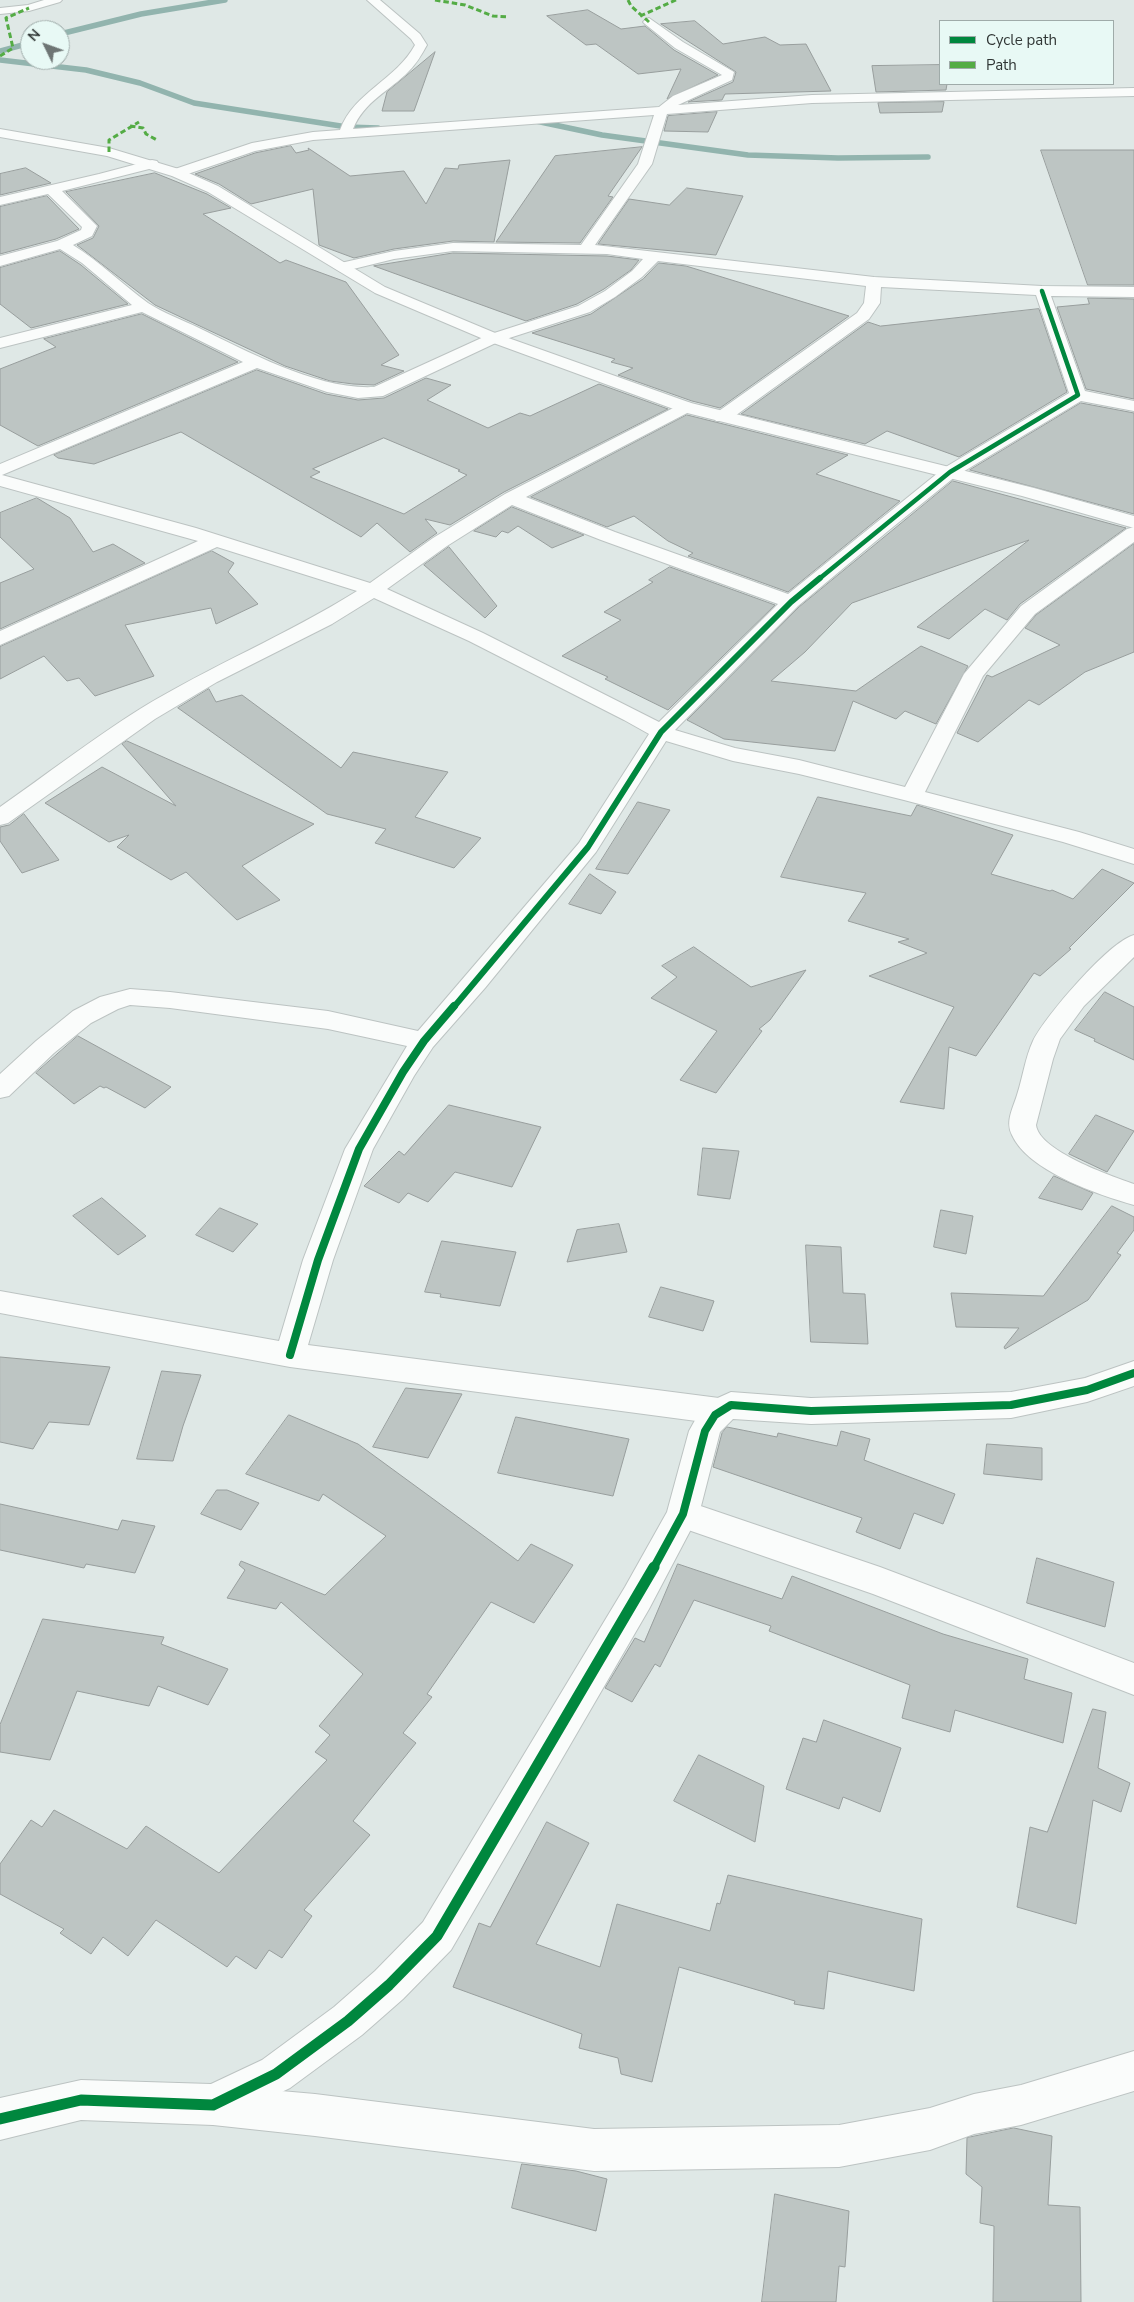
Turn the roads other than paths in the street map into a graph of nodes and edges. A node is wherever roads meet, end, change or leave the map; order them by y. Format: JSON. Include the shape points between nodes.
{"nodes":[{"id":1,"x":56,"y":0,"type":"edge"},
{"id":2,"x":373,"y":0,"type":"edge"},
{"id":3,"x":0,"y":11,"type":"edge"},
{"id":4,"x":649,"y":22,"type":"dead end"},
{"id":5,"x":1134,"y":92,"type":"edge"},
{"id":6,"x":662,"y":110,"type":"junction"},
{"id":7,"x":0,"y":133,"type":"edge"},
{"id":8,"x":346,"y":134,"type":"junction"},
{"id":9,"x":152,"y":164,"type":"junction"},
{"id":10,"x":177,"y":173,"type":"junction"},
{"id":11,"x":52,"y":190,"type":"junction"},
{"id":12,"x":0,"y":201,"type":"edge"},
{"id":13,"x":62,"y":244,"type":"junction"},
{"id":14,"x":585,"y":249,"type":"junction"},
{"id":15,"x":654,"y":256,"type":"junction"},
{"id":16,"x":0,"y":260,"type":"edge"},
{"id":17,"x":341,"y":267,"type":"junction"},
{"id":18,"x":874,"y":282,"type":"junction"},
{"id":19,"x":1042,"y":291,"type":"junction"},
{"id":20,"x":1134,"y":292,"type":"edge"},
{"id":21,"x":144,"y":307,"type":"junction"},
{"id":22,"x":494,"y":338,"type":"junction"},
{"id":23,"x":0,"y":343,"type":"edge"},
{"id":24,"x":256,"y":362,"type":"junction"},
{"id":25,"x":1078,"y":395,"type":"junction"},
{"id":26,"x":1134,"y":406,"type":"edge"},
{"id":27,"x":685,"y":407,"type":"junction"},
{"id":28,"x":722,"y":416,"type":"junction"},
{"id":29,"x":0,"y":470,"type":"edge"},
{"id":30,"x":950,"y":472,"type":"junction"},
{"id":31,"x":0,"y":480,"type":"edge"},
{"id":32,"x":511,"y":498,"type":"junction"},
{"id":33,"x":1134,"y":522,"type":"edge"},
{"id":34,"x":1134,"y":533,"type":"edge"},
{"id":35,"x":214,"y":541,"type":"junction"},
{"id":36,"x":374,"y":590,"type":"junction"},
{"id":37,"x":791,"y":602,"type":"junction"},
{"id":38,"x":0,"y":639,"type":"edge"},
{"id":39,"x":661,"y":732,"type":"junction"},
{"id":40,"x":912,"y":795,"type":"junction"},
{"id":41,"x":0,"y":818,"type":"edge"},
{"id":42,"x":1134,"y":857,"type":"edge"},
{"id":43,"x":1134,"y":943,"type":"edge"},
{"id":44,"x":424,"y":1041,"type":"junction"},
{"id":45,"x":0,"y":1090,"type":"edge"},
{"id":46,"x":1134,"y":1194,"type":"edge"},
{"id":47,"x":0,"y":1302,"type":"edge"},
{"id":48,"x":290,"y":1354,"type":"junction"},
{"id":49,"x":1134,"y":1373,"type":"edge"},
{"id":50,"x":719,"y":1411,"type":"junction"},
{"id":51,"x":683,"y":1514,"type":"junction"},
{"id":52,"x":1134,"y":1679,"type":"edge"},
{"id":53,"x":1134,"y":2071,"type":"edge"},
{"id":54,"x":213,"y":2105,"type":"junction"},
{"id":55,"x":0,"y":2119,"type":"edge"}],
"edges":[{"from":1,"to":3,"type":"street","via":[[29,8]]},
{"from":2,"to":8,"type":"street","via":[[421,45],[412,61],[357,107]]},
{"from":4,"to":6,"type":"street","via":[[679,45],[728,72],[728,77],[678,99]]},
{"from":5,"to":6,"type":"street","via":[[927,94]]},
{"from":6,"to":8,"type":"street"},
{"from":6,"to":14,"type":"street","via":[[645,164]]},
{"from":7,"to":9,"type":"street","via":[[109,152]]},
{"from":8,"to":10,"type":"street","via":[[313,136],[252,148]]},
{"from":9,"to":10,"type":"street"},
{"from":9,"to":11,"type":"street"},
{"from":10,"to":17,"type":"street","via":[[213,189]]},
{"from":11,"to":12,"type":"street"},
{"from":11,"to":13,"type":"street","via":[[90,226],[78,238]]},
{"from":13,"to":16,"type":"street"},
{"from":13,"to":21,"type":"street","via":[[88,260]]},
{"from":14,"to":15,"type":"street"},
{"from":14,"to":17,"type":"street","via":[[453,247]]},
{"from":15,"to":18,"type":"street"},
{"from":15,"to":22,"type":"street","via":[[637,274],[584,309]]},
{"from":17,"to":22,"type":"street","via":[[380,290]]},
{"from":18,"to":19,"type":"street"},
{"from":18,"to":28,"type":"street","via":[[872,304],[863,316]]},
{"from":19,"to":20,"type":"street"},
{"from":19,"to":25,"type":"street"},
{"from":21,"to":23,"type":"street"},
{"from":21,"to":24,"type":"street"},
{"from":22,"to":24,"type":"street","via":[[377,392],[358,393],[327,387]]},
{"from":22,"to":27,"type":"street"},
{"from":24,"to":29,"type":"street"},
{"from":25,"to":26,"type":"street"},
{"from":25,"to":30,"type":"street"},
{"from":27,"to":28,"type":"street"},
{"from":27,"to":32,"type":"street"},
{"from":28,"to":30,"type":"street"},
{"from":30,"to":33,"type":"street"},
{"from":30,"to":37,"type":"street"},
{"from":31,"to":35,"type":"street"},
{"from":32,"to":36,"type":"street","via":[[440,542]]},
{"from":32,"to":37,"type":"street"},
{"from":34,"to":40,"type":"street","via":[[1028,610],[974,674]]},
{"from":35,"to":36,"type":"street"},
{"from":35,"to":38,"type":"street"},
{"from":36,"to":39,"type":"street","via":[[476,636]]},
{"from":36,"to":41,"type":"street","via":[[325,620],[147,714]]},
{"from":37,"to":39,"type":"street"},
{"from":39,"to":40,"type":"street","via":[[733,754]]},
{"from":39,"to":44,"type":"street","via":[[588,848]]},
{"from":40,"to":42,"type":"street"},
{"from":43,"to":46,"type":"street","via":[[1064,1014],[1046,1040],[1023,1119],[1025,1134],[1053,1159],[1106,1185]]},
{"from":44,"to":45,"type":"street","via":[[328,1020],[130,997],[108,1003],[82,1017]]},
{"from":44,"to":48,"type":"street","via":[[360,1149],[318,1260]]},
{"from":47,"to":48,"type":"street"},
{"from":48,"to":50,"type":"street"},
{"from":49,"to":50,"type":"street","via":[[1087,1390],[1011,1405],[811,1411],[731,1405]]},
{"from":50,"to":51,"type":"street","via":[[705,1431]]},
{"from":51,"to":52,"type":"street","via":[[880,1582]]},
{"from":51,"to":54,"type":"street","via":[[637,1598],[437,1936],[348,2021],[276,2074]]},
{"from":53,"to":54,"type":"street","via":[[930,2129],[839,2146],[594,2150]]},
{"from":54,"to":55,"type":"street","via":[[81,2100]]}]}
